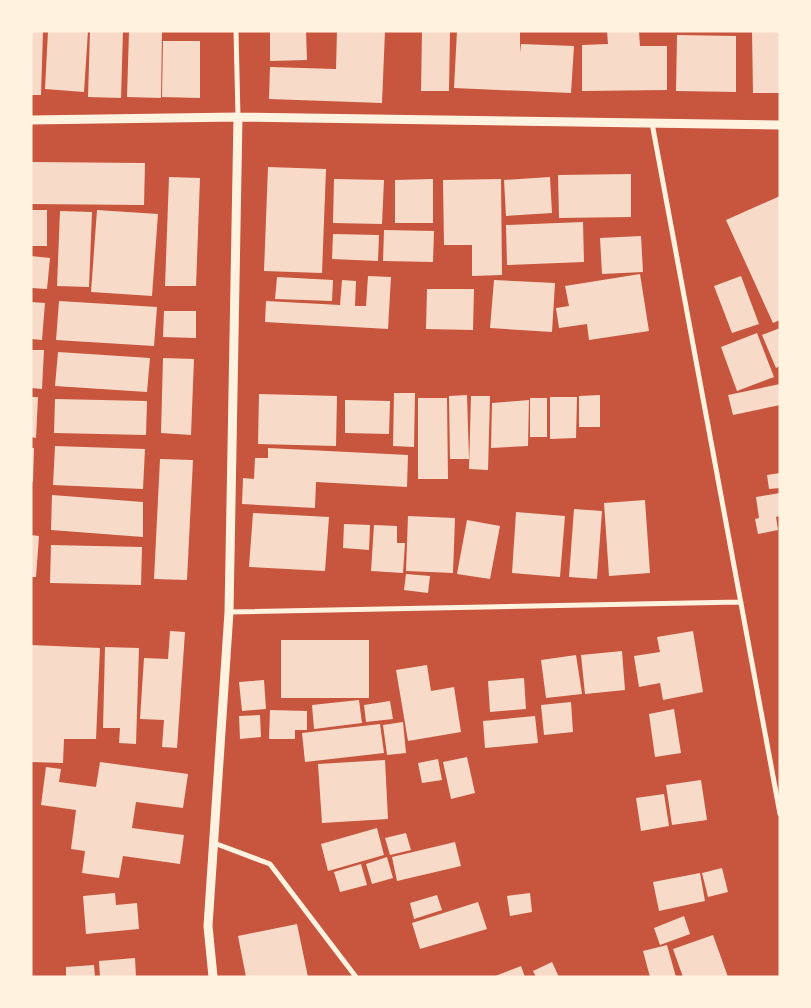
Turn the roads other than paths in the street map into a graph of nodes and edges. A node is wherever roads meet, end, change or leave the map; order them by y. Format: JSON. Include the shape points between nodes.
{"nodes":[{"id":1,"x":236,"y":31,"type":"edge"},
{"id":2,"x":238,"y":117,"type":"junction"},
{"id":3,"x":31,"y":120,"type":"edge"},
{"id":4,"x":652,"y":123,"type":"junction"},
{"id":5,"x":780,"y":125,"type":"edge"},
{"id":6,"x":741,"y":602,"type":"junction"},
{"id":7,"x":230,"y":612,"type":"junction"},
{"id":8,"x":780,"y":814,"type":"edge"},
{"id":9,"x":214,"y":843,"type":"junction"},
{"id":10,"x":213,"y":977,"type":"edge"},
{"id":11,"x":356,"y":977,"type":"edge"}],
"edges":[{"from":1,"to":2,"type":"street"},
{"from":2,"to":3,"type":"street"},
{"from":2,"to":4,"type":"street"},
{"from":2,"to":7,"type":"street"},
{"from":4,"to":5,"type":"street"},
{"from":4,"to":6,"type":"street"},
{"from":6,"to":7,"type":"street"},
{"from":6,"to":8,"type":"street"},
{"from":7,"to":9,"type":"street"},
{"from":9,"to":10,"type":"street","via":[[208,926]]},
{"from":9,"to":11,"type":"street","via":[[270,864]]}]}
